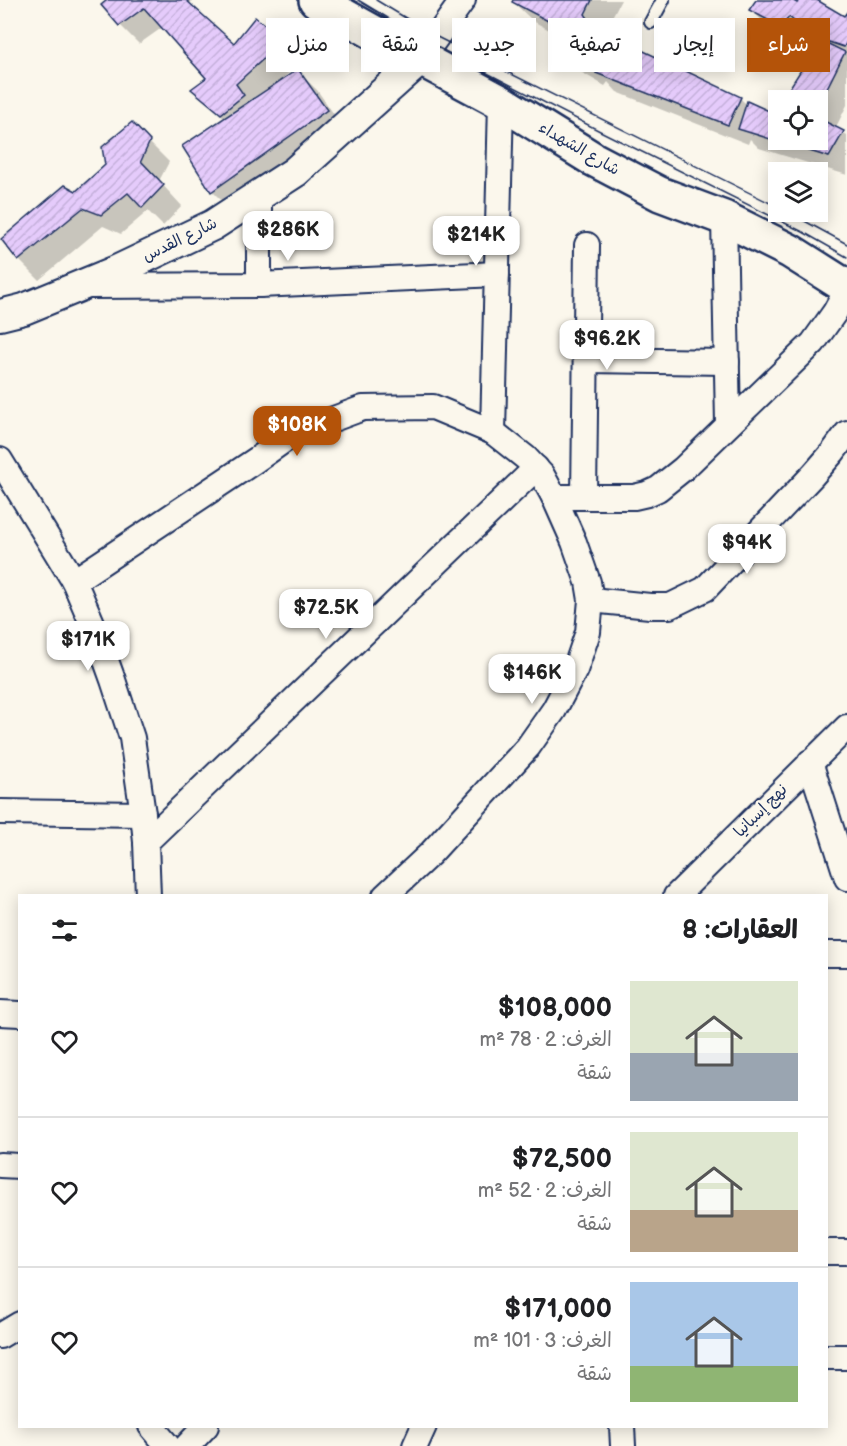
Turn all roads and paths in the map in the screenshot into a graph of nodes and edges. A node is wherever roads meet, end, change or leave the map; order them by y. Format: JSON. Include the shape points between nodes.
{"nodes":[{"id":1,"x":316,"y":0,"type":"edge"},
{"id":2,"x":463,"y":0,"type":"edge"},
{"id":3,"x":663,"y":0,"type":"edge"},
{"id":4,"x":651,"y":21,"type":"dead end"},
{"id":5,"x":361,"y":25,"type":"edge"},
{"id":6,"x":440,"y":32,"type":"edge"},
{"id":7,"x":440,"y":69,"type":"edge"},
{"id":8,"x":407,"y":72,"type":"edge"},
{"id":9,"x":501,"y":102,"type":"junction"},
{"id":10,"x":259,"y":195,"type":"junction"},
{"id":11,"x":724,"y":218,"type":"junction"},
{"id":12,"x":587,"y":245,"type":"dead end"},
{"id":13,"x":497,"y":274,"type":"junction"},
{"id":14,"x":259,"y":285,"type":"junction"},
{"id":15,"x":80,"y":286,"type":"junction"},
{"id":16,"x":847,"y":289,"type":"edge"},
{"id":17,"x":0,"y":315,"type":"edge"},
{"id":18,"x":586,"y":360,"type":"junction"},
{"id":19,"x":727,"y":362,"type":"junction"},
{"id":20,"x":728,"y":424,"type":"junction"},
{"id":21,"x":493,"y":432,"type":"junction"},
{"id":22,"x":847,"y":433,"type":"edge"},
{"id":23,"x":0,"y":460,"type":"edge"},
{"id":24,"x":536,"y":468,"type":"junction"},
{"id":25,"x":554,"y":497,"type":"junction"},
{"id":26,"x":584,"y":497,"type":"junction"},
{"id":27,"x":74,"y":581,"type":"junction"},
{"id":28,"x":591,"y":600,"type":"junction"},
{"id":29,"x":847,"y":727,"type":"edge"},
{"id":30,"x":810,"y":762,"type":"junction"},
{"id":31,"x":0,"y":812,"type":"edge"},
{"id":32,"x":143,"y":814,"type":"junction"},
{"id":33,"x":146,"y":842,"type":"junction"},
{"id":34,"x":847,"y":878,"type":"edge"},
{"id":35,"x":148,"y":894,"type":"edge"},
{"id":36,"x":387,"y":894,"type":"edge"},
{"id":37,"x":678,"y":894,"type":"edge"},
{"id":38,"x":828,"y":954,"type":"edge"},
{"id":39,"x":847,"y":954,"type":"edge"},
{"id":40,"x":0,"y":1013,"type":"edge"},
{"id":41,"x":18,"y":1014,"type":"edge"},
{"id":42,"x":0,"y":1165,"type":"edge"},
{"id":43,"x":18,"y":1166,"type":"edge"},
{"id":44,"x":828,"y":1252,"type":"edge"},
{"id":45,"x":847,"y":1252,"type":"edge"},
{"id":46,"x":18,"y":1325,"type":"edge"},
{"id":47,"x":0,"y":1336,"type":"edge"},
{"id":48,"x":828,"y":1357,"type":"edge"},
{"id":49,"x":847,"y":1357,"type":"edge"},
{"id":50,"x":153,"y":1428,"type":"edge"},
{"id":51,"x":204,"y":1428,"type":"edge"},
{"id":52,"x":423,"y":1428,"type":"edge"},
{"id":53,"x":622,"y":1428,"type":"edge"},
{"id":54,"x":168,"y":1446,"type":"edge"},
{"id":55,"x":187,"y":1446,"type":"edge"},
{"id":56,"x":415,"y":1446,"type":"edge"},
{"id":57,"x":623,"y":1446,"type":"edge"}],
"edges":[{"from":1,"to":5,"type":"main road","name":"شارع الشهداء"},
{"from":2,"to":6,"type":"street"},
{"from":3,"to":4,"type":"lane"},
{"from":7,"to":9,"type":"main road","name":"شارع الشهداء"},
{"from":8,"to":10,"type":"street","name":"شارع القدس","via":[[295,172]]},
{"from":9,"to":11,"type":"main road","name":"شارع الشهداء","via":[[593,159],[660,194]]},
{"from":9,"to":13,"type":"street"},
{"from":10,"to":14,"type":"street"},
{"from":10,"to":15,"type":"street","name":"شارع القدس","via":[[213,225]]},
{"from":11,"to":16,"type":"main road","name":"شارع الشهداء","via":[[790,251]]},
{"from":11,"to":19,"type":"street"},
{"from":12,"to":18,"type":"street"},
{"from":13,"to":14,"type":"street"},
{"from":13,"to":21,"type":"street"},
{"from":14,"to":15,"type":"street"},
{"from":15,"to":17,"type":"street","name":"شارع القدس"},
{"from":16,"to":20,"type":"street","via":[[813,343]]},
{"from":18,"to":19,"type":"street"},
{"from":18,"to":26,"type":"street"},
{"from":19,"to":20,"type":"street"},
{"from":20,"to":26,"type":"street","via":[[658,489],[634,497]]},
{"from":21,"to":24,"type":"street"},
{"from":21,"to":27,"type":"street","via":[[433,407],[363,408],[293,434]]},
{"from":22,"to":28,"type":"street","via":[[705,590],[670,606]]},
{"from":23,"to":27,"type":"street"},
{"from":24,"to":25,"type":"street"},
{"from":24,"to":33,"type":"street"},
{"from":25,"to":26,"type":"street"},
{"from":25,"to":28,"type":"street","via":[[588,582]]},
{"from":27,"to":32,"type":"street","via":[[132,738]]},
{"from":28,"to":36,"type":"street","via":[[588,632],[575,670],[554,710],[521,755],[430,854]]},
{"from":29,"to":30,"type":"street","name":"نهج إسبانيا"},
{"from":30,"to":34,"type":"street"},
{"from":30,"to":37,"type":"street","name":"نهج إسبانيا"},
{"from":31,"to":32,"type":"street"},
{"from":32,"to":33,"type":"street"},
{"from":33,"to":35,"type":"street"},
{"from":38,"to":39,"type":"street"},
{"from":40,"to":41,"type":"street"},
{"from":42,"to":43,"type":"street"},
{"from":44,"to":45,"type":"street"},
{"from":46,"to":47,"type":"street"},
{"from":48,"to":49,"type":"street"},
{"from":50,"to":54,"type":"street"},
{"from":51,"to":55,"type":"street"},
{"from":52,"to":56,"type":"street"},
{"from":53,"to":57,"type":"street"}]}
